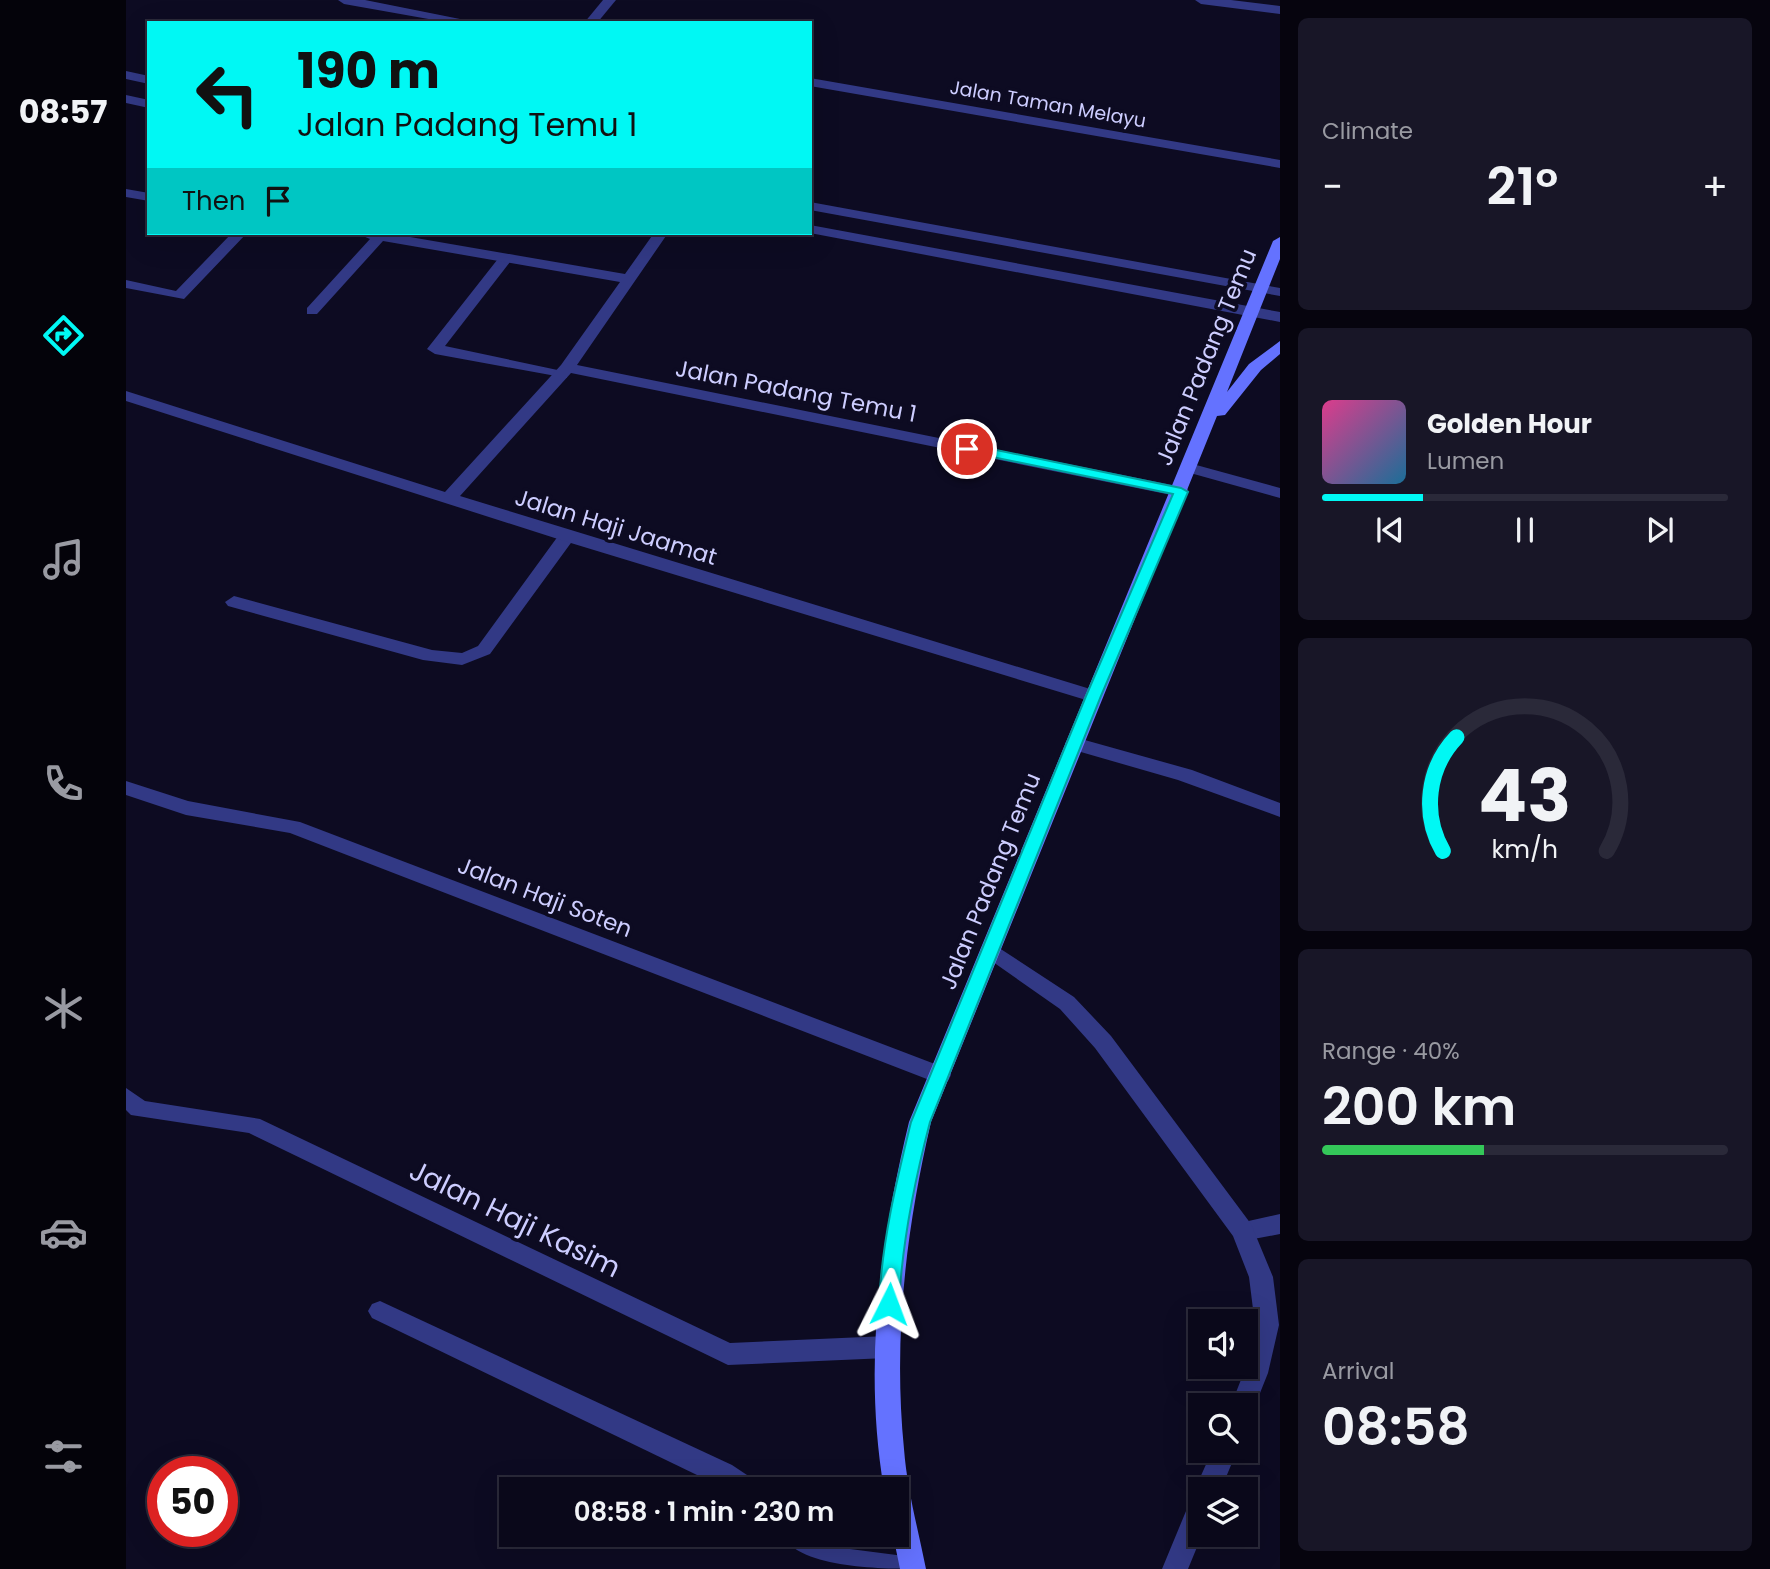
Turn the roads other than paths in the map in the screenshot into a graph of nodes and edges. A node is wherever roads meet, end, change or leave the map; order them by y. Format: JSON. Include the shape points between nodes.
{"nodes":[{"id":1,"x":344,"y":0,"type":"edge"},
{"id":2,"x":610,"y":0,"type":"edge"},
{"id":3,"x":1201,"y":0,"type":"edge"},
{"id":4,"x":1280,"y":10,"type":"edge"},
{"id":5,"x":463,"y":21,"type":"edge"},
{"id":6,"x":592,"y":21,"type":"edge"},
{"id":7,"x":126,"y":75,"type":"edge"},
{"id":8,"x":147,"y":80,"type":"edge"},
{"id":9,"x":812,"y":82,"type":"edge"},
{"id":10,"x":126,"y":99,"type":"edge"},
{"id":11,"x":147,"y":104,"type":"edge"},
{"id":12,"x":1280,"y":164,"type":"edge"},
{"id":13,"x":126,"y":193,"type":"edge"},
{"id":14,"x":147,"y":197,"type":"edge"},
{"id":15,"x":812,"y":206,"type":"edge"},
{"id":16,"x":812,"y":229,"type":"edge"},
{"id":17,"x":238,"y":235,"type":"edge"},
{"id":18,"x":374,"y":235,"type":"edge"},
{"id":19,"x":660,"y":235,"type":"edge"},
{"id":20,"x":380,"y":236,"type":"junction"},
{"id":21,"x":1280,"y":241,"type":"edge"},
{"id":22,"x":506,"y":258,"type":"junction"},
{"id":23,"x":630,"y":279,"type":"junction"},
{"id":24,"x":126,"y":284,"type":"edge"},
{"id":25,"x":1261,"y":288,"type":"junction"},
{"id":26,"x":1280,"y":292,"type":"edge"},
{"id":27,"x":312,"y":311,"type":"dead end"},
{"id":28,"x":1251,"y":311,"type":"junction"},
{"id":29,"x":1280,"y":317,"type":"edge"},
{"id":30,"x":1280,"y":346,"type":"edge"},
{"id":31,"x":564,"y":371,"type":"junction"},
{"id":32,"x":126,"y":396,"type":"edge"},
{"id":33,"x":1202,"y":435,"type":"junction"},
{"id":34,"x":1189,"y":468,"type":"junction"},
{"id":35,"x":1181,"y":492,"type":"junction"},
{"id":36,"x":1280,"y":493,"type":"edge"},
{"id":37,"x":448,"y":499,"type":"junction"},
{"id":38,"x":567,"y":536,"type":"junction"},
{"id":39,"x":234,"y":602,"type":"dead end"},
{"id":40,"x":1093,"y":696,"type":"junction"},
{"id":41,"x":1074,"y":743,"type":"junction"},
{"id":42,"x":126,"y":788,"type":"edge"},
{"id":43,"x":1280,"y":810,"type":"edge"},
{"id":44,"x":990,"y":950,"type":"junction"},
{"id":45,"x":940,"y":1075,"type":"junction"},
{"id":46,"x":126,"y":1097,"type":"edge"},
{"id":47,"x":1280,"y":1224,"type":"edge"},
{"id":48,"x":1243,"y":1231,"type":"junction"},
{"id":49,"x":380,"y":1311,"type":"dead end"},
{"id":50,"x":887,"y":1347,"type":"junction"},
{"id":51,"x":1248,"y":1393,"type":"edge"},
{"id":52,"x":729,"y":1477,"type":"edge"},
{"id":53,"x":1188,"y":1537,"type":"edge"},
{"id":54,"x":808,"y":1547,"type":"edge"},
{"id":55,"x":913,"y":1569,"type":"edge"},
{"id":56,"x":1175,"y":1569,"type":"edge"}],
"edges":[{"from":1,"to":5,"type":"street"},
{"from":2,"to":6,"type":"street"},
{"from":3,"to":4,"type":"street"},
{"from":7,"to":8,"type":"street"},
{"from":9,"to":12,"type":"street","name":"Jalan Taman Melayu"},
{"from":10,"to":11,"type":"street"},
{"from":13,"to":14,"type":"street"},
{"from":15,"to":25,"type":"street"},
{"from":16,"to":28,"type":"street"},
{"from":17,"to":24,"type":"street","via":[[179,296]]},
{"from":18,"to":20,"type":"street"},
{"from":19,"to":23,"type":"street"},
{"from":20,"to":22,"type":"street"},
{"from":20,"to":27,"type":"street"},
{"from":21,"to":25,"type":"main road","name":"Jalan Padang Temu"},
{"from":22,"to":23,"type":"street"},
{"from":22,"to":31,"type":"street","name":"Jalan Padang Temu 1","via":[[435,349]]},
{"from":23,"to":31,"type":"street"},
{"from":25,"to":26,"type":"street"},
{"from":25,"to":28,"type":"main road","name":"Jalan Padang Temu"},
{"from":28,"to":29,"type":"street"},
{"from":28,"to":33,"type":"main road","name":"Jalan Padang Temu"},
{"from":30,"to":33,"type":"main road","via":[[1255,367]]},
{"from":31,"to":35,"type":"street","name":"Jalan Padang Temu 1"},
{"from":31,"to":37,"type":"street"},
{"from":32,"to":37,"type":"street","name":"Jalan Haji Jaamat"},
{"from":33,"to":34,"type":"main road","name":"Jalan Padang Temu"},
{"from":34,"to":35,"type":"main road","name":"Jalan Padang Temu"},
{"from":34,"to":36,"type":"street"},
{"from":35,"to":40,"type":"main road","name":"Jalan Padang Temu"},
{"from":37,"to":38,"type":"street","name":"Jalan Haji Jaamat"},
{"from":38,"to":39,"type":"street","via":[[484,650],[471,659],[423,654]]},
{"from":38,"to":40,"type":"street","name":"Jalan Haji Jaamat"},
{"from":40,"to":41,"type":"main road","name":"Jalan Padang Temu"},
{"from":41,"to":43,"type":"street","via":[[1185,775]]},
{"from":41,"to":44,"type":"main road","name":"Jalan Padang Temu"},
{"from":42,"to":45,"type":"street","name":"Jalan Haji Soten","via":[[186,808],[293,827]]},
{"from":44,"to":45,"type":"main road","name":"Jalan Padang Temu"},
{"from":44,"to":48,"type":"street","via":[[1067,1003],[1102,1042]]},
{"from":45,"to":50,"type":"main road","name":"Jalan Padang Temu","via":[[920,1122],[904,1188],[891,1261]]},
{"from":46,"to":50,"type":"street","name":"Jalan Haji Kasim","via":[[139,1109],[252,1125],[728,1354]]},
{"from":47,"to":48,"type":"street"},
{"from":48,"to":51,"type":"street","via":[[1261,1277],[1267,1325]]},
{"from":49,"to":52,"type":"street"},
{"from":50,"to":55,"type":"main road","name":"Jalan Padang Temu","via":[[891,1450]]},
{"from":53,"to":56,"type":"street"},
{"from":54,"to":55,"type":"street","via":[[853,1562]]}]}
